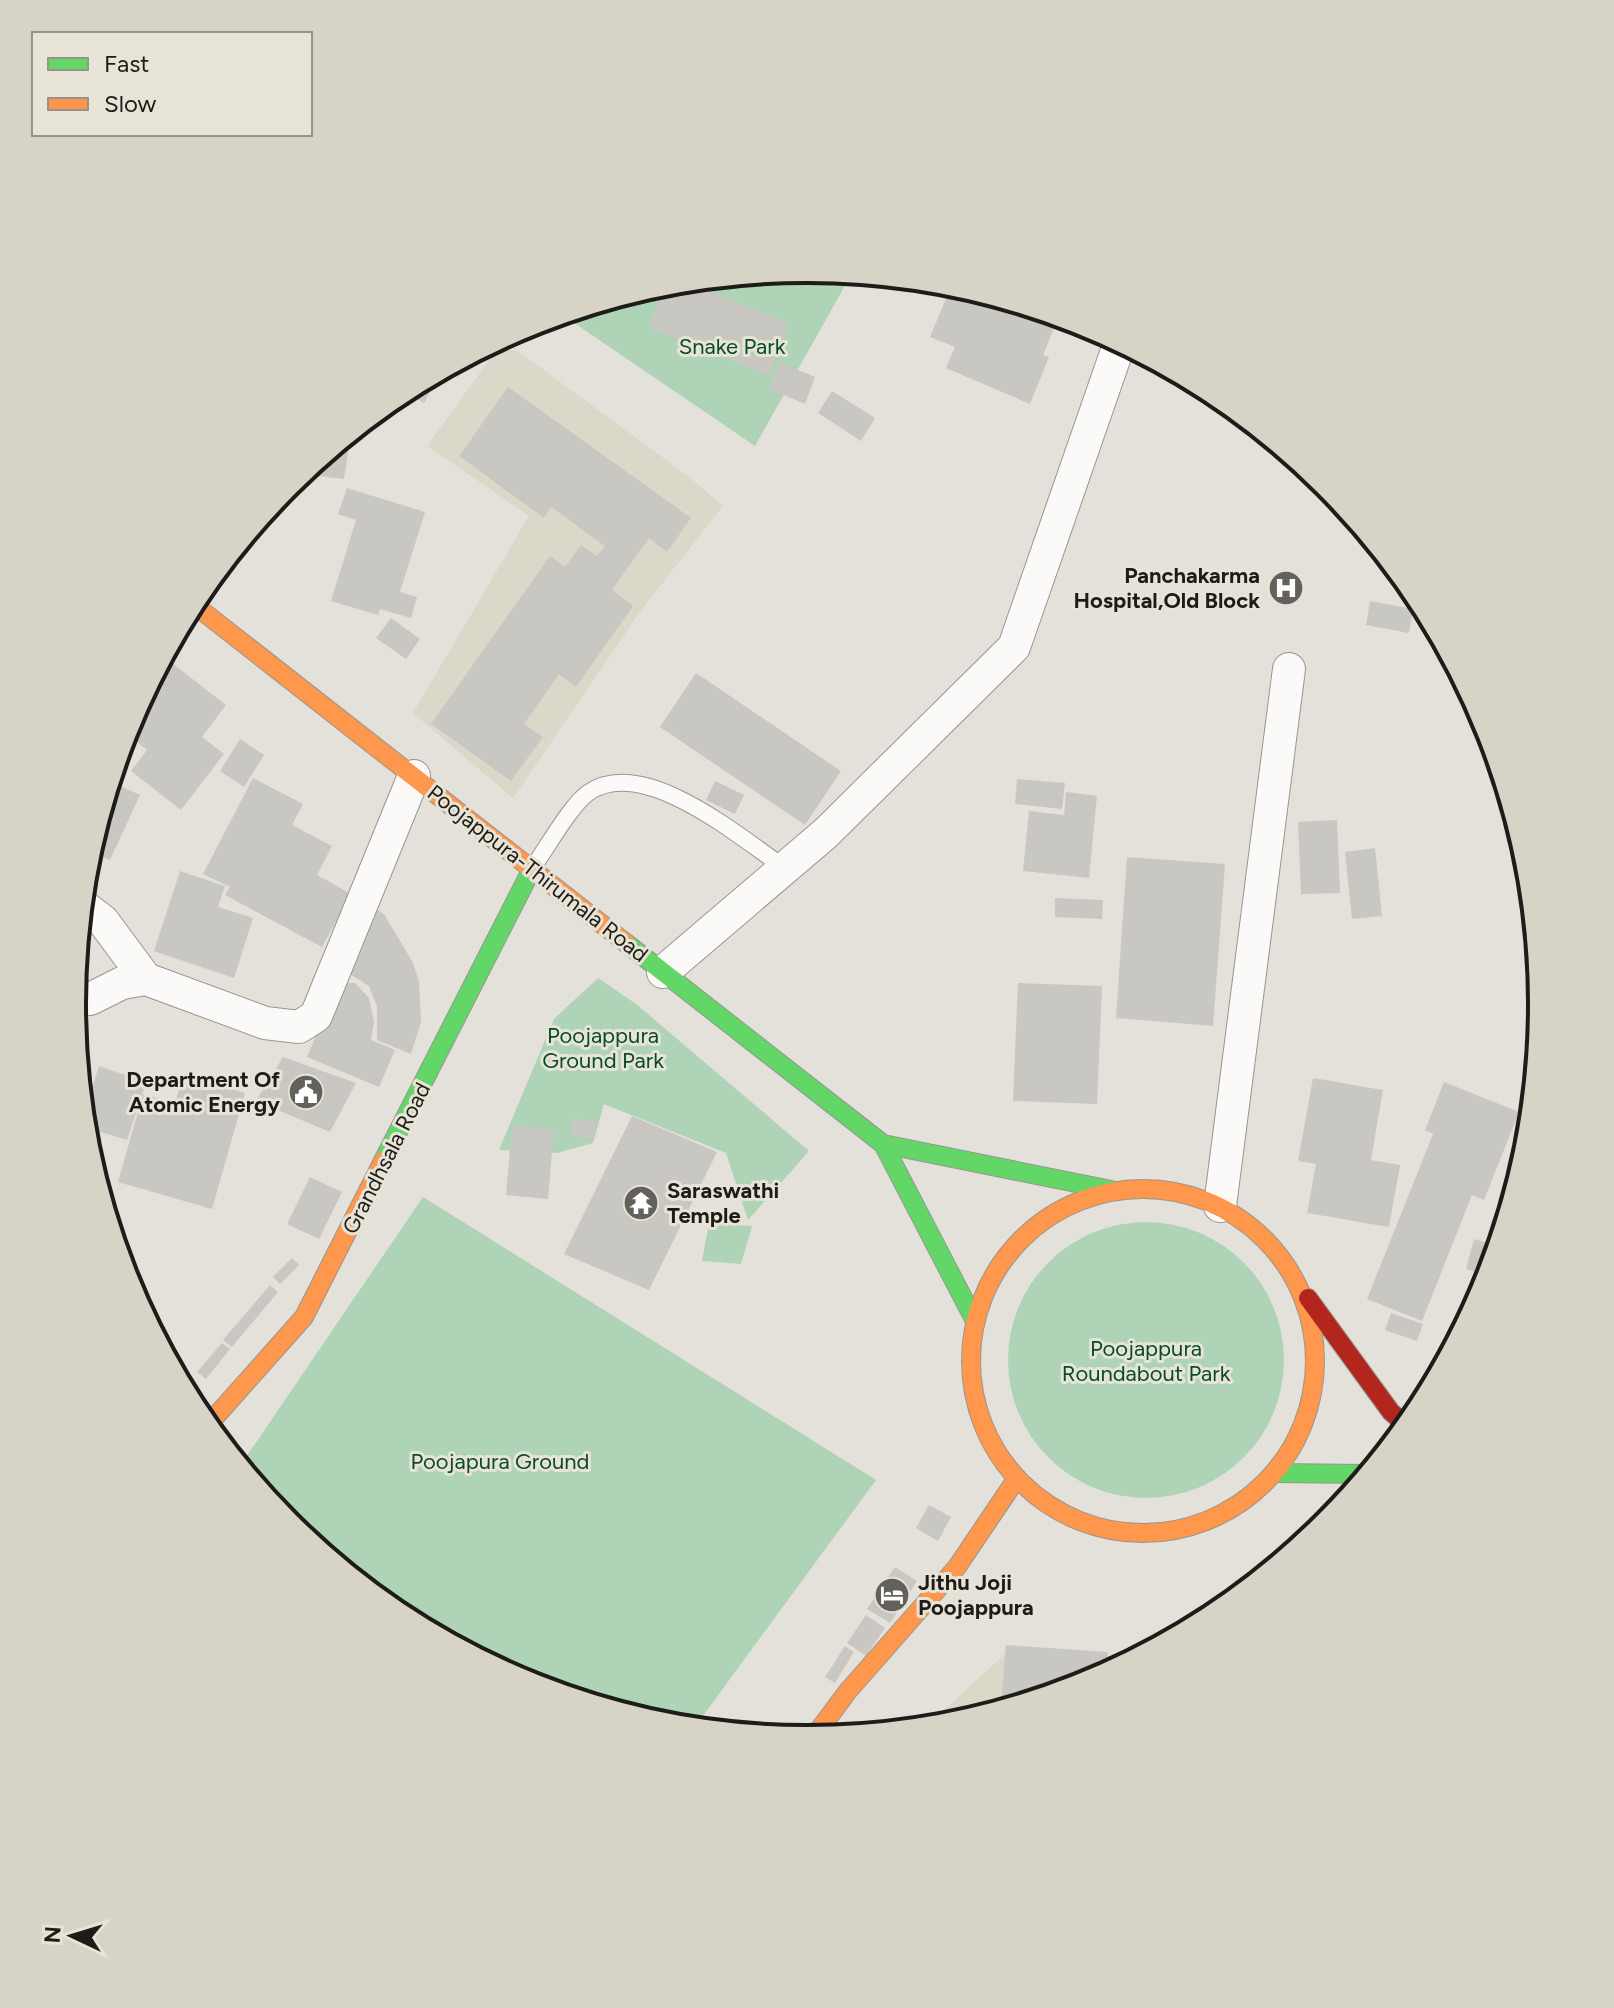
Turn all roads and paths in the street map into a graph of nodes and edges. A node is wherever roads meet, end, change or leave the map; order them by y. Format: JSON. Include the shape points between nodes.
{"nodes":[{"id":1,"x":1116,"y":353,"type":"edge"},
{"id":2,"x":203,"y":611,"type":"edge"},
{"id":3,"x":1289,"y":669,"type":"dead end"},
{"id":4,"x":414,"y":776,"type":"junction"},
{"id":5,"x":785,"y":868,"type":"junction"},
{"id":6,"x":532,"y":869,"type":"junction"},
{"id":7,"x":92,"y":912,"type":"edge"},
{"id":8,"x":663,"y":972,"type":"junction"},
{"id":9,"x":146,"y":979,"type":"junction"},
{"id":10,"x":90,"y":999,"type":"dead end"},
{"id":11,"x":883,"y":1144,"type":"junction"},
{"id":12,"x":1111,"y":1190,"type":"junction"},
{"id":13,"x":1220,"y":1206,"type":"junction"},
{"id":14,"x":1297,"y":1283,"type":"junction"},
{"id":15,"x":975,"y":1321,"type":"junction"},
{"id":16,"x":216,"y":1416,"type":"edge"},
{"id":17,"x":1397,"y":1417,"type":"edge"},
{"id":18,"x":1275,"y":1473,"type":"junction"},
{"id":19,"x":1353,"y":1474,"type":"edge"},
{"id":20,"x":1017,"y":1478,"type":"junction"},
{"id":21,"x":823,"y":1724,"type":"edge"}],
"edges":[{"from":1,"to":5,"type":"street","via":[[1014,647]]},
{"from":2,"to":4,"type":"main road","name":"Poojappura-Thirumala Road"},
{"from":3,"to":13,"type":"street"},
{"from":4,"to":6,"type":"main road","name":"Poojappura-Thirumala Road"},
{"from":4,"to":9,"type":"street","via":[[316,1016],[299,1027],[265,1023]]},
{"from":5,"to":6,"type":"lane","via":[[697,808],[641,783],[609,782],[586,794]]},
{"from":5,"to":8,"type":"street"},
{"from":6,"to":8,"type":"main road","name":"Poojappura-Thirumala Road"},
{"from":6,"to":16,"type":"main road","name":"Grandhsala Road","via":[[304,1317]]},
{"from":7,"to":9,"type":"street"},
{"from":8,"to":11,"type":"main road","name":"Poojappura-Thirumala Road"},
{"from":9,"to":10,"type":"street","via":[[122,983]]},
{"from":11,"to":12,"type":"main road"},
{"from":11,"to":15,"type":"main road"},
{"from":12,"to":13,"type":"main road","via":[[1167,1189]]},
{"from":12,"to":15,"type":"main road","via":[[1064,1206],[1024,1236],[993,1275]]},
{"from":13,"to":14,"type":"main road","via":[[1265,1238]]},
{"from":14,"to":17,"type":"main road"},
{"from":14,"to":18,"type":"main road","via":[[1313,1331],[1314,1381],[1301,1430]]},
{"from":15,"to":20,"type":"main road","via":[[971,1374],[983,1425]]},
{"from":18,"to":19,"type":"main road"},
{"from":18,"to":20,"type":"main road","via":[[1237,1506],[1204,1522],[1143,1535],[1093,1527],[1048,1506]]},
{"from":20,"to":21,"type":"main road","via":[[957,1567]]}]}
